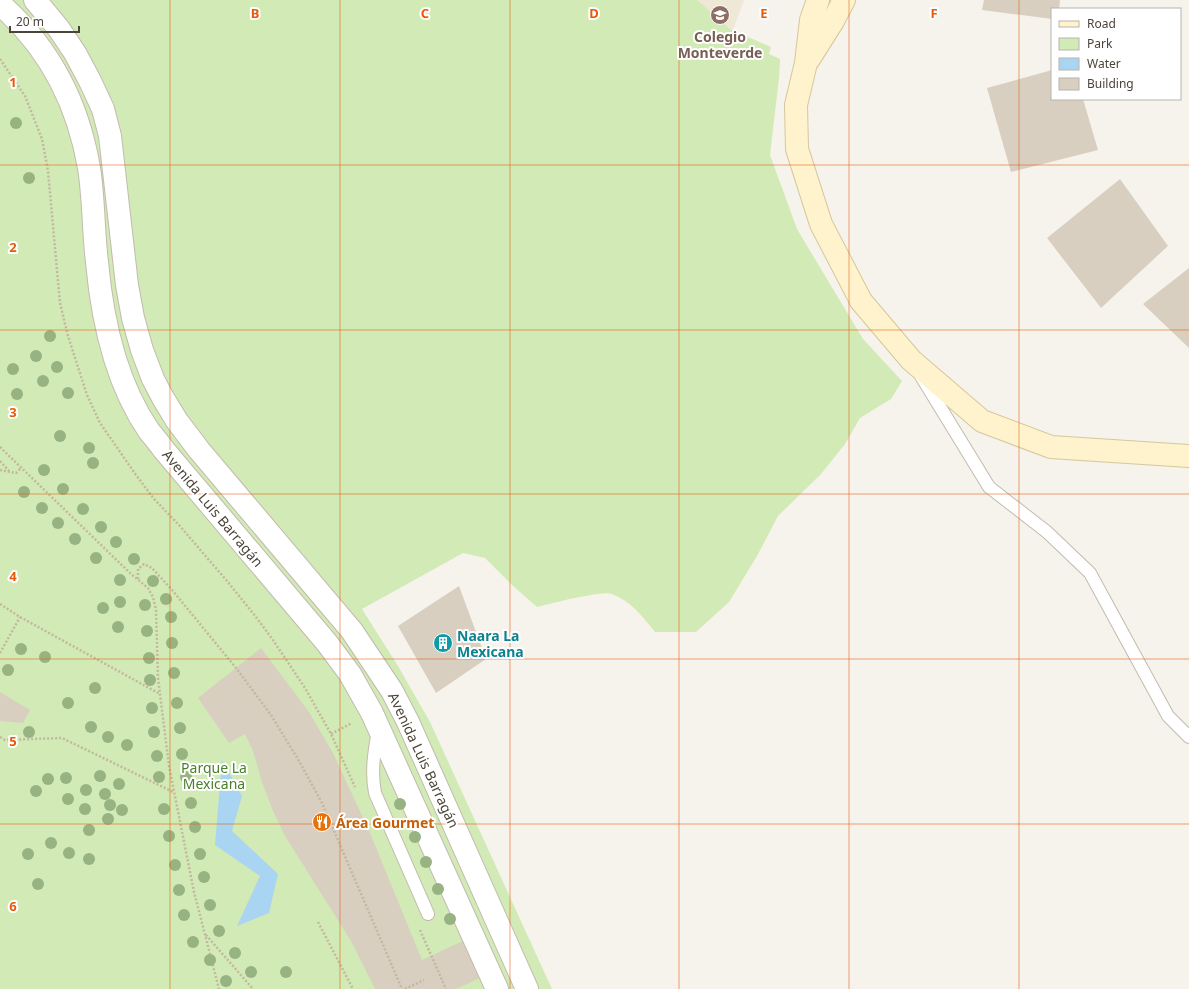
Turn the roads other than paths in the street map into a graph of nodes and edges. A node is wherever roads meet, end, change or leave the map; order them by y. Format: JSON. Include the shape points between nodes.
{"nodes":[{"id":1,"x":35,"y":0,"type":"edge"},
{"id":2,"x":818,"y":0,"type":"edge"},
{"id":3,"x":844,"y":0,"type":"edge"},
{"id":4,"x":0,"y":4,"type":"edge"},
{"id":5,"x":806,"y":63,"type":"junction"},
{"id":6,"x":911,"y":360,"type":"junction"},
{"id":7,"x":154,"y":379,"type":"junction"},
{"id":8,"x":128,"y":391,"type":"junction"},
{"id":9,"x":1189,"y":456,"type":"edge"},
{"id":10,"x":378,"y":726,"type":"junction"},
{"id":11,"x":1189,"y":736,"type":"edge"},
{"id":12,"x":428,"y":914,"type":"dead end"},
{"id":13,"x":497,"y":989,"type":"edge"},
{"id":14,"x":527,"y":989,"type":"edge"}],
"edges":[{"from":1,"to":7,"type":"street","name":"Avenida Luis Barragán","via":[[75,53],[103,109],[110,136],[127,285],[142,350]]},
{"from":2,"to":5,"type":"street","via":[[811,20]]},
{"from":3,"to":5,"type":"street","via":[[834,21]]},
{"from":4,"to":8,"type":"street","name":"Avenida Luis Barragán","via":[[34,39],[49,60],[65,86],[76,116],[89,169],[103,307],[113,352]]},
{"from":5,"to":6,"type":"street","via":[[796,105],[797,149],[821,224],[861,301]]},
{"from":6,"to":9,"type":"street","via":[[982,421],[1051,448]]},
{"from":6,"to":11,"type":"lane","via":[[989,487],[1047,532],[1090,573],[1168,716]]},
{"from":7,"to":8,"type":"street"},
{"from":7,"to":14,"type":"street","name":"Avenida Luis Barragán","via":[[177,421],[352,631],[392,690],[412,729]]},
{"from":8,"to":10,"type":"street","name":"Avenida Luis Barragán","via":[[149,430],[164,450],[327,643],[350,674]]},
{"from":10,"to":12,"type":"lane","via":[[373,779],[376,793]]},
{"from":10,"to":13,"type":"street","name":"Avenida Luis Barragán"}]}
